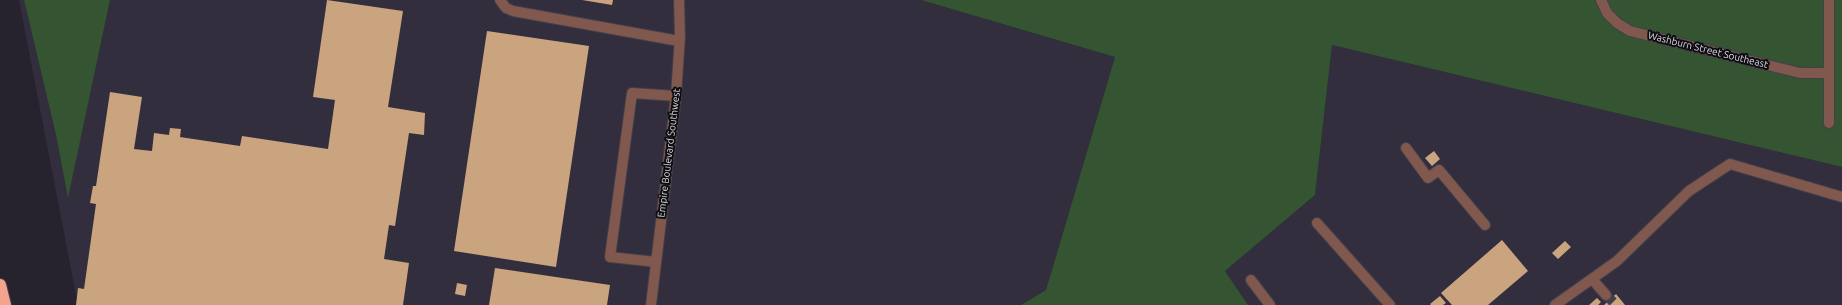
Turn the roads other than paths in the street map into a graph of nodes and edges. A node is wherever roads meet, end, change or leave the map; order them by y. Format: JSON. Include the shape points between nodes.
{"nodes":[{"id":1,"x":500,"y":0,"type":"edge"},
{"id":2,"x":679,"y":0,"type":"edge"},
{"id":3,"x":1601,"y":0,"type":"edge"},
{"id":4,"x":1829,"y":0,"type":"edge"},
{"id":5,"x":679,"y":41,"type":"junction"},
{"id":6,"x":1829,"y":73,"type":"junction"},
{"id":7,"x":676,"y":96,"type":"junction"},
{"id":8,"x":1829,"y":123,"type":"dead end"},
{"id":9,"x":1406,"y":148,"type":"dead end"},
{"id":10,"x":1842,"y":197,"type":"edge"},
{"id":11,"x":1317,"y":223,"type":"dead end"},
{"id":12,"x":1485,"y":225,"type":"dead end"},
{"id":13,"x":656,"y":262,"type":"junction"},
{"id":14,"x":1592,"y":279,"type":"junction"},
{"id":15,"x":1251,"y":280,"type":"dead end"},
{"id":16,"x":0,"y":285,"type":"edge"},
{"id":17,"x":0,"y":295,"type":"edge"},
{"id":18,"x":1606,"y":295,"type":"tunnel mouth"},
{"id":19,"x":2,"y":305,"type":"edge"},
{"id":20,"x":5,"y":305,"type":"edge"},
{"id":21,"x":651,"y":305,"type":"edge"},
{"id":22,"x":1270,"y":305,"type":"edge"},
{"id":23,"x":1390,"y":305,"type":"edge"},
{"id":24,"x":1555,"y":305,"type":"edge"}],
"edges":[{"from":1,"to":5,"type":"street","via":[[506,8],[513,11]]},
{"from":2,"to":5,"type":"street","name":"Empire Boulevard Southwest"},
{"from":3,"to":6,"type":"street","name":"Washburn Street Southeast","via":[[1607,13],[1616,23],[1630,31],[1800,73]]},
{"from":4,"to":6,"type":"street"},
{"from":5,"to":7,"type":"street","name":"Empire Boulevard Southwest"},
{"from":6,"to":8,"type":"street"},
{"from":7,"to":13,"type":"street","name":"Empire Boulevard Southwest"},
{"from":7,"to":13,"type":"street","via":[[632,93],[610,257]]},
{"from":9,"to":12,"type":"street","via":[[1428,178],[1439,170]]},
{"from":10,"to":14,"type":"street","via":[[1730,164],[1689,191],[1617,261]]},
{"from":11,"to":23,"type":"street"},
{"from":13,"to":21,"type":"street","name":"Empire Boulevard Southwest"},
{"from":14,"to":18,"type":"street"},
{"from":14,"to":24,"type":"street"},
{"from":15,"to":22,"type":"street"},
{"from":16,"to":20,"type":"highway"},
{"from":17,"to":19,"type":"highway"}]}
